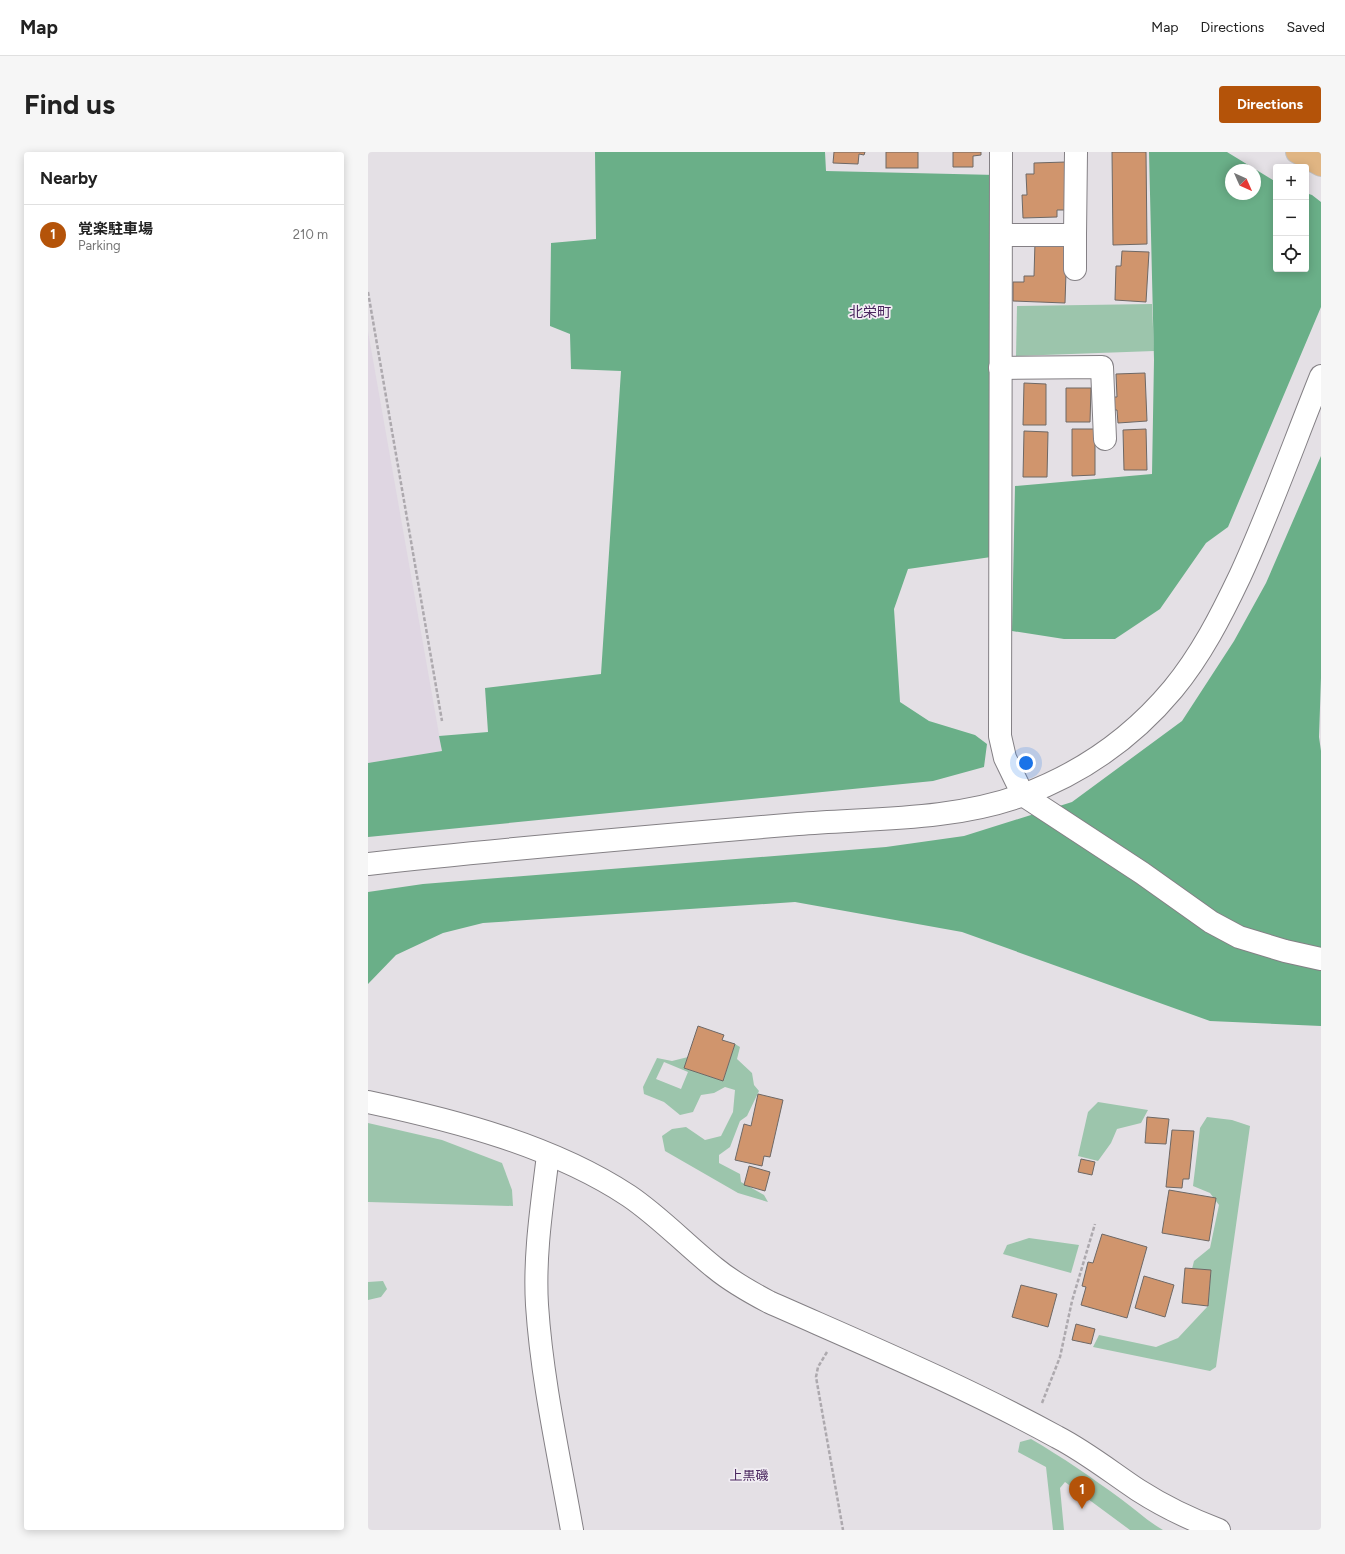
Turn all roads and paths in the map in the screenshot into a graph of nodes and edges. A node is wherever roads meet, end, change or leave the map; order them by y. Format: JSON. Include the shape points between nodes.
{"nodes":[{"id":1,"x":1001,"y":152,"type":"edge"},
{"id":2,"x":1076,"y":152,"type":"edge"},
{"id":3,"x":1297,"y":152,"type":"edge"},
{"id":4,"x":1321,"y":165,"type":"edge"},
{"id":5,"x":1001,"y":235,"type":"junction"},
{"id":6,"x":1075,"y":235,"type":"junction"},
{"id":7,"x":1074,"y":268,"type":"dead end"},
{"id":8,"x":368,"y":292,"type":"edge"},
{"id":9,"x":1000,"y":368,"type":"junction"},
{"id":10,"x":1321,"y":376,"type":"edge"},
{"id":11,"x":1316,"y":401,"type":"edge"},
{"id":12,"x":1105,"y":439,"type":"dead end"},
{"id":13,"x":442,"y":721,"type":"dead end"},
{"id":14,"x":1023,"y":795,"type":"junction"},
{"id":15,"x":368,"y":864,"type":"edge"},
{"id":16,"x":1321,"y":959,"type":"edge"},
{"id":17,"x":368,"y":1102,"type":"edge"},
{"id":18,"x":548,"y":1155,"type":"junction"},
{"id":19,"x":1095,"y":1224,"type":"dead end"},
{"id":20,"x":842,"y":1335,"type":"junction"},
{"id":21,"x":1033,"y":1424,"type":"junction"},
{"id":22,"x":572,"y":1530,"type":"edge"},
{"id":23,"x":843,"y":1530,"type":"edge"},
{"id":24,"x":1217,"y":1530,"type":"edge"}],
"edges":[{"from":1,"to":5,"type":"street"},
{"from":2,"to":6,"type":"street"},
{"from":3,"to":4,"type":"main road"},
{"from":5,"to":6,"type":"street"},
{"from":5,"to":9,"type":"street"},
{"from":6,"to":7,"type":"street"},
{"from":8,"to":13,"type":"path"},
{"from":9,"to":12,"type":"street","via":[[1102,367]]},
{"from":9,"to":14,"type":"street","via":[[1000,736],[1005,758]]},
{"from":10,"to":11,"type":"street"},
{"from":11,"to":14,"type":"street","via":[[1235,587],[1208,641],[1174,688],[1139,726],[1088,765]]},
{"from":14,"to":15,"type":"street","via":[[975,809],[921,815],[458,854]]},
{"from":14,"to":16,"type":"street","via":[[1211,922],[1239,938]]},
{"from":17,"to":18,"type":"street","via":[[426,1114]]},
{"from":18,"to":20,"type":"street","via":[[577,1166],[630,1197],[740,1286]]},
{"from":18,"to":22,"type":"street","via":[[537,1250],[537,1305],[543,1361]]},
{"from":19,"to":21,"type":"path","via":[[1072,1301],[1060,1357]]},
{"from":20,"to":21,"type":"street","via":[[991,1402]]},
{"from":20,"to":23,"type":"path","via":[[824,1355],[816,1377]]},
{"from":21,"to":24,"type":"street","via":[[1092,1457],[1150,1497]]}]}
